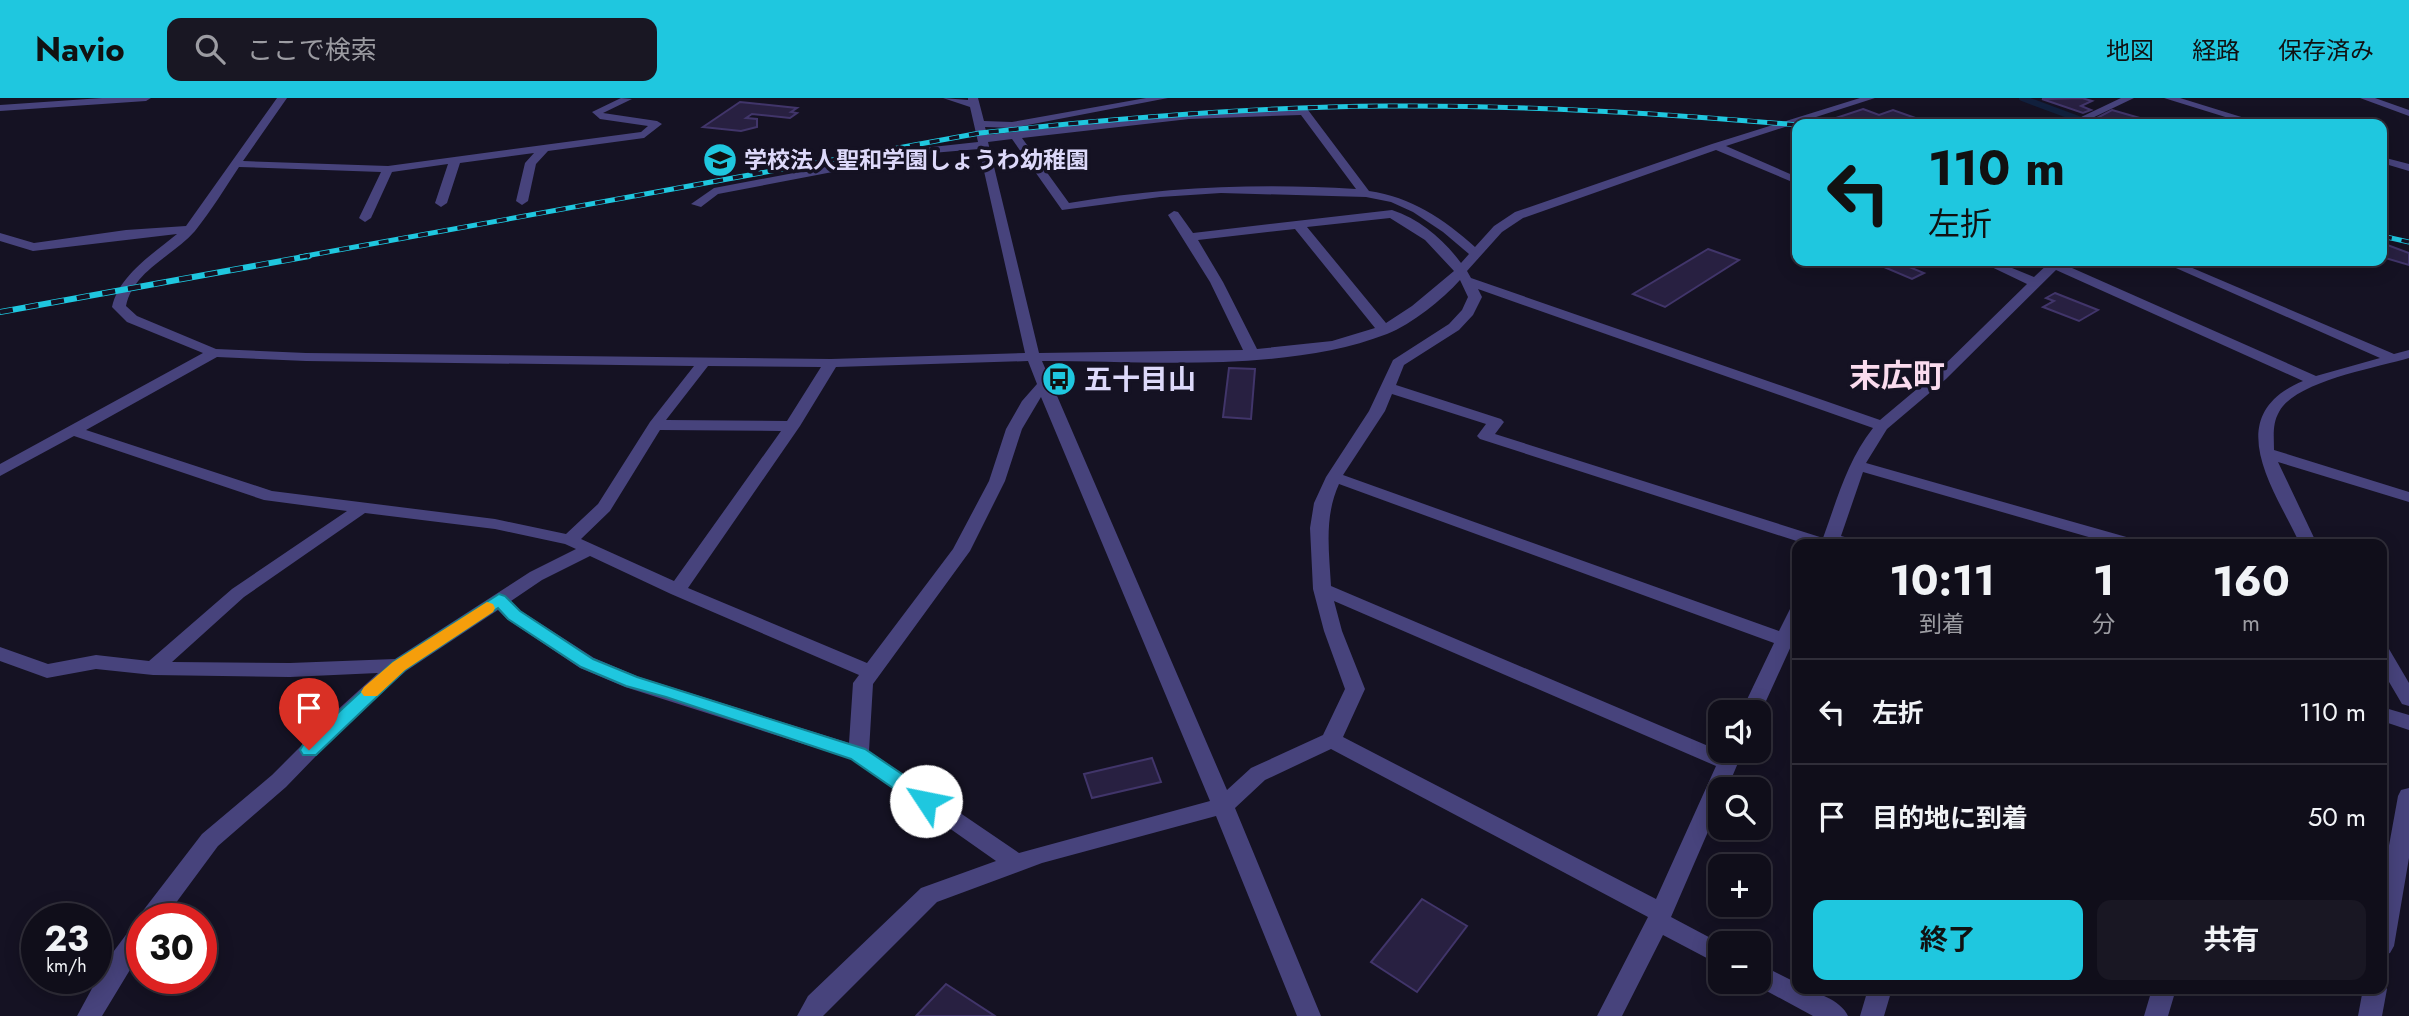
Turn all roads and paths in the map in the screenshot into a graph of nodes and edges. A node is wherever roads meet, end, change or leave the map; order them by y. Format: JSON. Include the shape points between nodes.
{"nodes":[{"id":1,"x":68,"y":98,"type":"edge"},
{"id":2,"x":146,"y":98,"type":"edge"},
{"id":3,"x":282,"y":98,"type":"edge"},
{"id":4,"x":948,"y":98,"type":"edge"},
{"id":5,"x":1163,"y":98,"type":"edge"},
{"id":6,"x":2129,"y":98,"type":"edge"},
{"id":7,"x":2169,"y":98,"type":"edge"},
{"id":8,"x":2365,"y":98,"type":"edge"},
{"id":9,"x":627,"y":99,"type":"edge"},
{"id":10,"x":1865,"y":99,"type":"edge"},
{"id":11,"x":974,"y":102,"type":"edge"},
{"id":12,"x":0,"y":103,"type":"edge"},
{"id":13,"x":0,"y":108,"type":"edge"},
{"id":14,"x":2409,"y":113,"type":"edge"},
{"id":15,"x":2084,"y":118,"type":"dead end"},
{"id":16,"x":1802,"y":119,"type":"edge"},
{"id":17,"x":2242,"y":119,"type":"edge"},
{"id":18,"x":1792,"y":122,"type":"edge"},
{"id":19,"x":979,"y":124,"type":"junction"},
{"id":20,"x":1773,"y":128,"type":"junction"},
{"id":21,"x":1792,"y":131,"type":"edge"},
{"id":22,"x":1015,"y":135,"type":"junction"},
{"id":23,"x":982,"y":142,"type":"junction"},
{"id":24,"x":1716,"y":146,"type":"junction"},
{"id":25,"x":545,"y":148,"type":"junction"},
{"id":26,"x":455,"y":160,"type":"junction"},
{"id":27,"x":2387,"y":161,"type":"edge"},
{"id":28,"x":238,"y":164,"type":"junction"},
{"id":29,"x":2409,"y":168,"type":"edge"},
{"id":30,"x":388,"y":169,"type":"junction"},
{"id":31,"x":1792,"y":179,"type":"edge"},
{"id":32,"x":1365,"y":194,"type":"junction"},
{"id":33,"x":522,"y":201,"type":"dead end"},
{"id":34,"x":441,"y":203,"type":"dead end"},
{"id":35,"x":696,"y":204,"type":"dead end"},
{"id":36,"x":1174,"y":215,"type":"dead end"},
{"id":37,"x":365,"y":218,"type":"dead end"},
{"id":38,"x":1298,"y":224,"type":"junction"},
{"id":39,"x":190,"y":229,"type":"junction"},
{"id":40,"x":0,"y":237,"type":"edge"},
{"id":41,"x":1191,"y":237,"type":"junction"},
{"id":42,"x":1475,"y":253,"type":"junction"},
{"id":43,"x":1997,"y":266,"type":"edge"},
{"id":44,"x":2054,"y":266,"type":"edge"},
{"id":45,"x":2064,"y":266,"type":"edge"},
{"id":46,"x":2178,"y":266,"type":"edge"},
{"id":47,"x":1464,"y":276,"type":"junction"},
{"id":48,"x":2037,"y":283,"type":"junction"},
{"id":49,"x":1384,"y":330,"type":"junction"},
{"id":50,"x":214,"y":353,"type":"junction"},
{"id":51,"x":1252,"y":354,"type":"junction"},
{"id":52,"x":2409,"y":354,"type":"edge"},
{"id":53,"x":1032,"y":357,"type":"junction"},
{"id":54,"x":2392,"y":358,"type":"junction"},
{"id":55,"x":704,"y":362,"type":"junction"},
{"id":56,"x":831,"y":363,"type":"junction"},
{"id":57,"x":2315,"y":382,"type":"junction"},
{"id":58,"x":1044,"y":385,"type":"junction"},
{"id":59,"x":1385,"y":387,"type":"junction"},
{"id":60,"x":655,"y":425,"type":"junction"},
{"id":61,"x":792,"y":426,"type":"junction"},
{"id":62,"x":1882,"y":426,"type":"junction"},
{"id":63,"x":74,"y":430,"type":"junction"},
{"id":64,"x":2266,"y":453,"type":"junction"},
{"id":65,"x":1857,"y":465,"type":"junction"},
{"id":66,"x":0,"y":471,"type":"edge"},
{"id":67,"x":1334,"y":477,"type":"junction"},
{"id":68,"x":2409,"y":497,"type":"edge"},
{"id":69,"x":360,"y":509,"type":"junction"},
{"id":70,"x":1818,"y":539,"type":"edge"},
{"id":71,"x":1829,"y":539,"type":"edge"},
{"id":72,"x":2114,"y":539,"type":"edge"},
{"id":73,"x":2306,"y":539,"type":"edge"},
{"id":74,"x":570,"y":540,"type":"junction"},
{"id":75,"x":593,"y":548,"type":"junction"},
{"id":76,"x":1322,"y":589,"type":"junction"},
{"id":77,"x":677,"y":590,"type":"junction"},
{"id":78,"x":499,"y":600,"type":"junction"},
{"id":79,"x":1792,"y":623,"type":"edge"},
{"id":80,"x":1784,"y":640,"type":"junction"},
{"id":81,"x":0,"y":654,"type":"edge"},
{"id":82,"x":2387,"y":662,"type":"edge"},
{"id":83,"x":399,"y":666,"type":"junction"},
{"id":84,"x":153,"y":668,"type":"junction"},
{"id":85,"x":870,"y":672,"type":"junction"},
{"id":86,"x":2409,"y":699,"type":"edge"},
{"id":87,"x":1756,"y":700,"type":"edge"},
{"id":88,"x":2387,"y":716,"type":"edge"},
{"id":89,"x":2409,"y":723,"type":"edge"},
{"id":90,"x":1331,"y":740,"type":"junction"},
{"id":91,"x":1708,"y":747,"type":"edge"},
{"id":92,"x":858,"y":754,"type":"junction"},
{"id":93,"x":1728,"y":763,"type":"edge"},
{"id":94,"x":2409,"y":796,"type":"edge"},
{"id":95,"x":1223,"y":806,"type":"junction"},
{"id":96,"x":1016,"y":863,"type":"junction"},
{"id":97,"x":162,"y":903,"type":"edge"},
{"id":98,"x":1660,"y":917,"type":"junction"},
{"id":99,"x":2387,"y":918,"type":"edge"},
{"id":100,"x":1708,"y":947,"type":"edge"},
{"id":101,"x":126,"y":953,"type":"edge"},
{"id":102,"x":1771,"y":981,"type":"edge"},
{"id":103,"x":1792,"y":993,"type":"edge"},
{"id":104,"x":1795,"y":994,"type":"edge"},
{"id":105,"x":1879,"y":994,"type":"edge"},
{"id":106,"x":2163,"y":994,"type":"edge"},
{"id":107,"x":2374,"y":994,"type":"edge"},
{"id":108,"x":89,"y":1016,"type":"edge"},
{"id":109,"x":809,"y":1016,"type":"edge"},
{"id":110,"x":1308,"y":1016,"type":"edge"},
{"id":111,"x":1609,"y":1016,"type":"edge"},
{"id":112,"x":1836,"y":1016,"type":"edge"},
{"id":113,"x":1872,"y":1016,"type":"edge"},
{"id":114,"x":2156,"y":1016,"type":"edge"},
{"id":115,"x":2370,"y":1016,"type":"edge"}],
"edges":[{"from":1,"to":12,"type":"street"},
{"from":2,"to":13,"type":"street"},
{"from":3,"to":28,"type":"street"},
{"from":4,"to":11,"type":"street"},
{"from":5,"to":19,"type":"street","via":[[1012,125]]},
{"from":6,"to":15,"type":"street"},
{"from":7,"to":17,"type":"street"},
{"from":8,"to":14,"type":"street"},
{"from":9,"to":25,"type":"street","via":[[597,112],[657,124],[644,135]]},
{"from":10,"to":16,"type":"street"},
{"from":11,"to":19,"type":"street"},
{"from":18,"to":20,"type":"street"},
{"from":19,"to":23,"type":"street"},
{"from":20,"to":21,"type":"street"},
{"from":20,"to":24,"type":"street"},
{"from":22,"to":23,"type":"street"},
{"from":22,"to":32,"type":"street","via":[[1066,207],[1198,189]]},
{"from":22,"to":32,"type":"street","via":[[1189,116],[1304,112]]},
{"from":23,"to":35,"type":"street","via":[[714,191]]},
{"from":23,"to":53,"type":"street"},
{"from":24,"to":31,"type":"street"},
{"from":24,"to":42,"type":"street","via":[[1518,215]]},
{"from":25,"to":26,"type":"street"},
{"from":25,"to":33,"type":"street","via":[[531,163]]},
{"from":26,"to":30,"type":"street"},
{"from":26,"to":34,"type":"street"},
{"from":27,"to":29,"type":"street"},
{"from":28,"to":30,"type":"street"},
{"from":28,"to":39,"type":"street"},
{"from":30,"to":37,"type":"street"},
{"from":32,"to":42,"type":"street","via":[[1419,210]]},
{"from":36,"to":41,"type":"street"},
{"from":38,"to":41,"type":"street"},
{"from":38,"to":47,"type":"street","via":[[1392,214],[1419,227]]},
{"from":38,"to":49,"type":"street"},
{"from":39,"to":40,"type":"street","via":[[33,247]]},
{"from":39,"to":50,"type":"street","via":[[137,274],[119,307],[132,319]]},
{"from":41,"to":51,"type":"street"},
{"from":42,"to":47,"type":"street"},
{"from":43,"to":48,"type":"street"},
{"from":44,"to":48,"type":"street"},
{"from":45,"to":57,"type":"street"},
{"from":46,"to":54,"type":"street"},
{"from":47,"to":49,"type":"street"},
{"from":47,"to":59,"type":"street","via":[[1475,297],[1468,312],[1454,327],[1398,363]]},
{"from":47,"to":62,"type":"street"},
{"from":48,"to":62,"type":"street"},
{"from":49,"to":51,"type":"street","via":[[1334,345]]},
{"from":50,"to":55,"type":"street"},
{"from":50,"to":63,"type":"street"},
{"from":51,"to":53,"type":"street"},
{"from":52,"to":54,"type":"street"},
{"from":53,"to":56,"type":"street"},
{"from":53,"to":58,"type":"street"},
{"from":54,"to":57,"type":"street"},
{"from":55,"to":56,"type":"street"},
{"from":55,"to":60,"type":"street"},
{"from":56,"to":61,"type":"street"},
{"from":57,"to":64,"type":"street","via":[[2287,393],[2272,410],[2266,426]]},
{"from":58,"to":85,"type":"street","via":[[1014,429],[997,481],[961,551]]},
{"from":58,"to":95,"type":"street"},
{"from":59,"to":67,"type":"street","via":[[1377,411]]},
{"from":59,"to":70,"type":"street","via":[[1496,422],[1485,436]]},
{"from":60,"to":61,"type":"street"},
{"from":60,"to":74,"type":"street","via":[[604,508]]},
{"from":61,"to":77,"type":"street"},
{"from":62,"to":65,"type":"street"},
{"from":63,"to":66,"type":"street"},
{"from":63,"to":69,"type":"street","via":[[256,492]]},
{"from":64,"to":68,"type":"street"},
{"from":64,"to":73,"type":"street"},
{"from":65,"to":71,"type":"street"},
{"from":65,"to":72,"type":"street"},
{"from":67,"to":76,"type":"street","via":[[1322,503],[1319,528]]},
{"from":67,"to":80,"type":"street"},
{"from":69,"to":74,"type":"street","via":[[495,524]]},
{"from":69,"to":84,"type":"street","via":[[239,593]]},
{"from":74,"to":75,"type":"street"},
{"from":75,"to":77,"type":"street"},
{"from":75,"to":78,"type":"street"},
{"from":76,"to":90,"type":"street","via":[[1355,689]]},
{"from":76,"to":91,"type":"street"},
{"from":77,"to":85,"type":"street"},
{"from":78,"to":83,"type":"street"},
{"from":78,"to":92,"type":"street","via":[[587,663],[632,682]]},
{"from":79,"to":80,"type":"street"},
{"from":80,"to":87,"type":"street"},
{"from":81,"to":84,"type":"street","via":[[47,671],[96,662]]},
{"from":82,"to":86,"type":"street"},
{"from":83,"to":84,"type":"street"},
{"from":83,"to":97,"type":"street","via":[[210,840]]},
{"from":85,"to":92,"type":"street","via":[[863,683]]},
{"from":88,"to":89,"type":"street"},
{"from":90,"to":95,"type":"street","via":[[1258,775]]},
{"from":90,"to":98,"type":"street"},
{"from":92,"to":96,"type":"street"},
{"from":93,"to":98,"type":"street"},
{"from":94,"to":99,"type":"street"},
{"from":95,"to":96,"type":"street"},
{"from":95,"to":110,"type":"street"},
{"from":96,"to":109,"type":"street","via":[[929,895]]},
{"from":98,"to":100,"type":"street"},
{"from":98,"to":111,"type":"street"},
{"from":101,"to":108,"type":"street"},
{"from":102,"to":103,"type":"street"},
{"from":104,"to":112,"type":"street"},
{"from":105,"to":113,"type":"street"},
{"from":106,"to":114,"type":"street"},
{"from":107,"to":115,"type":"street"}]}
